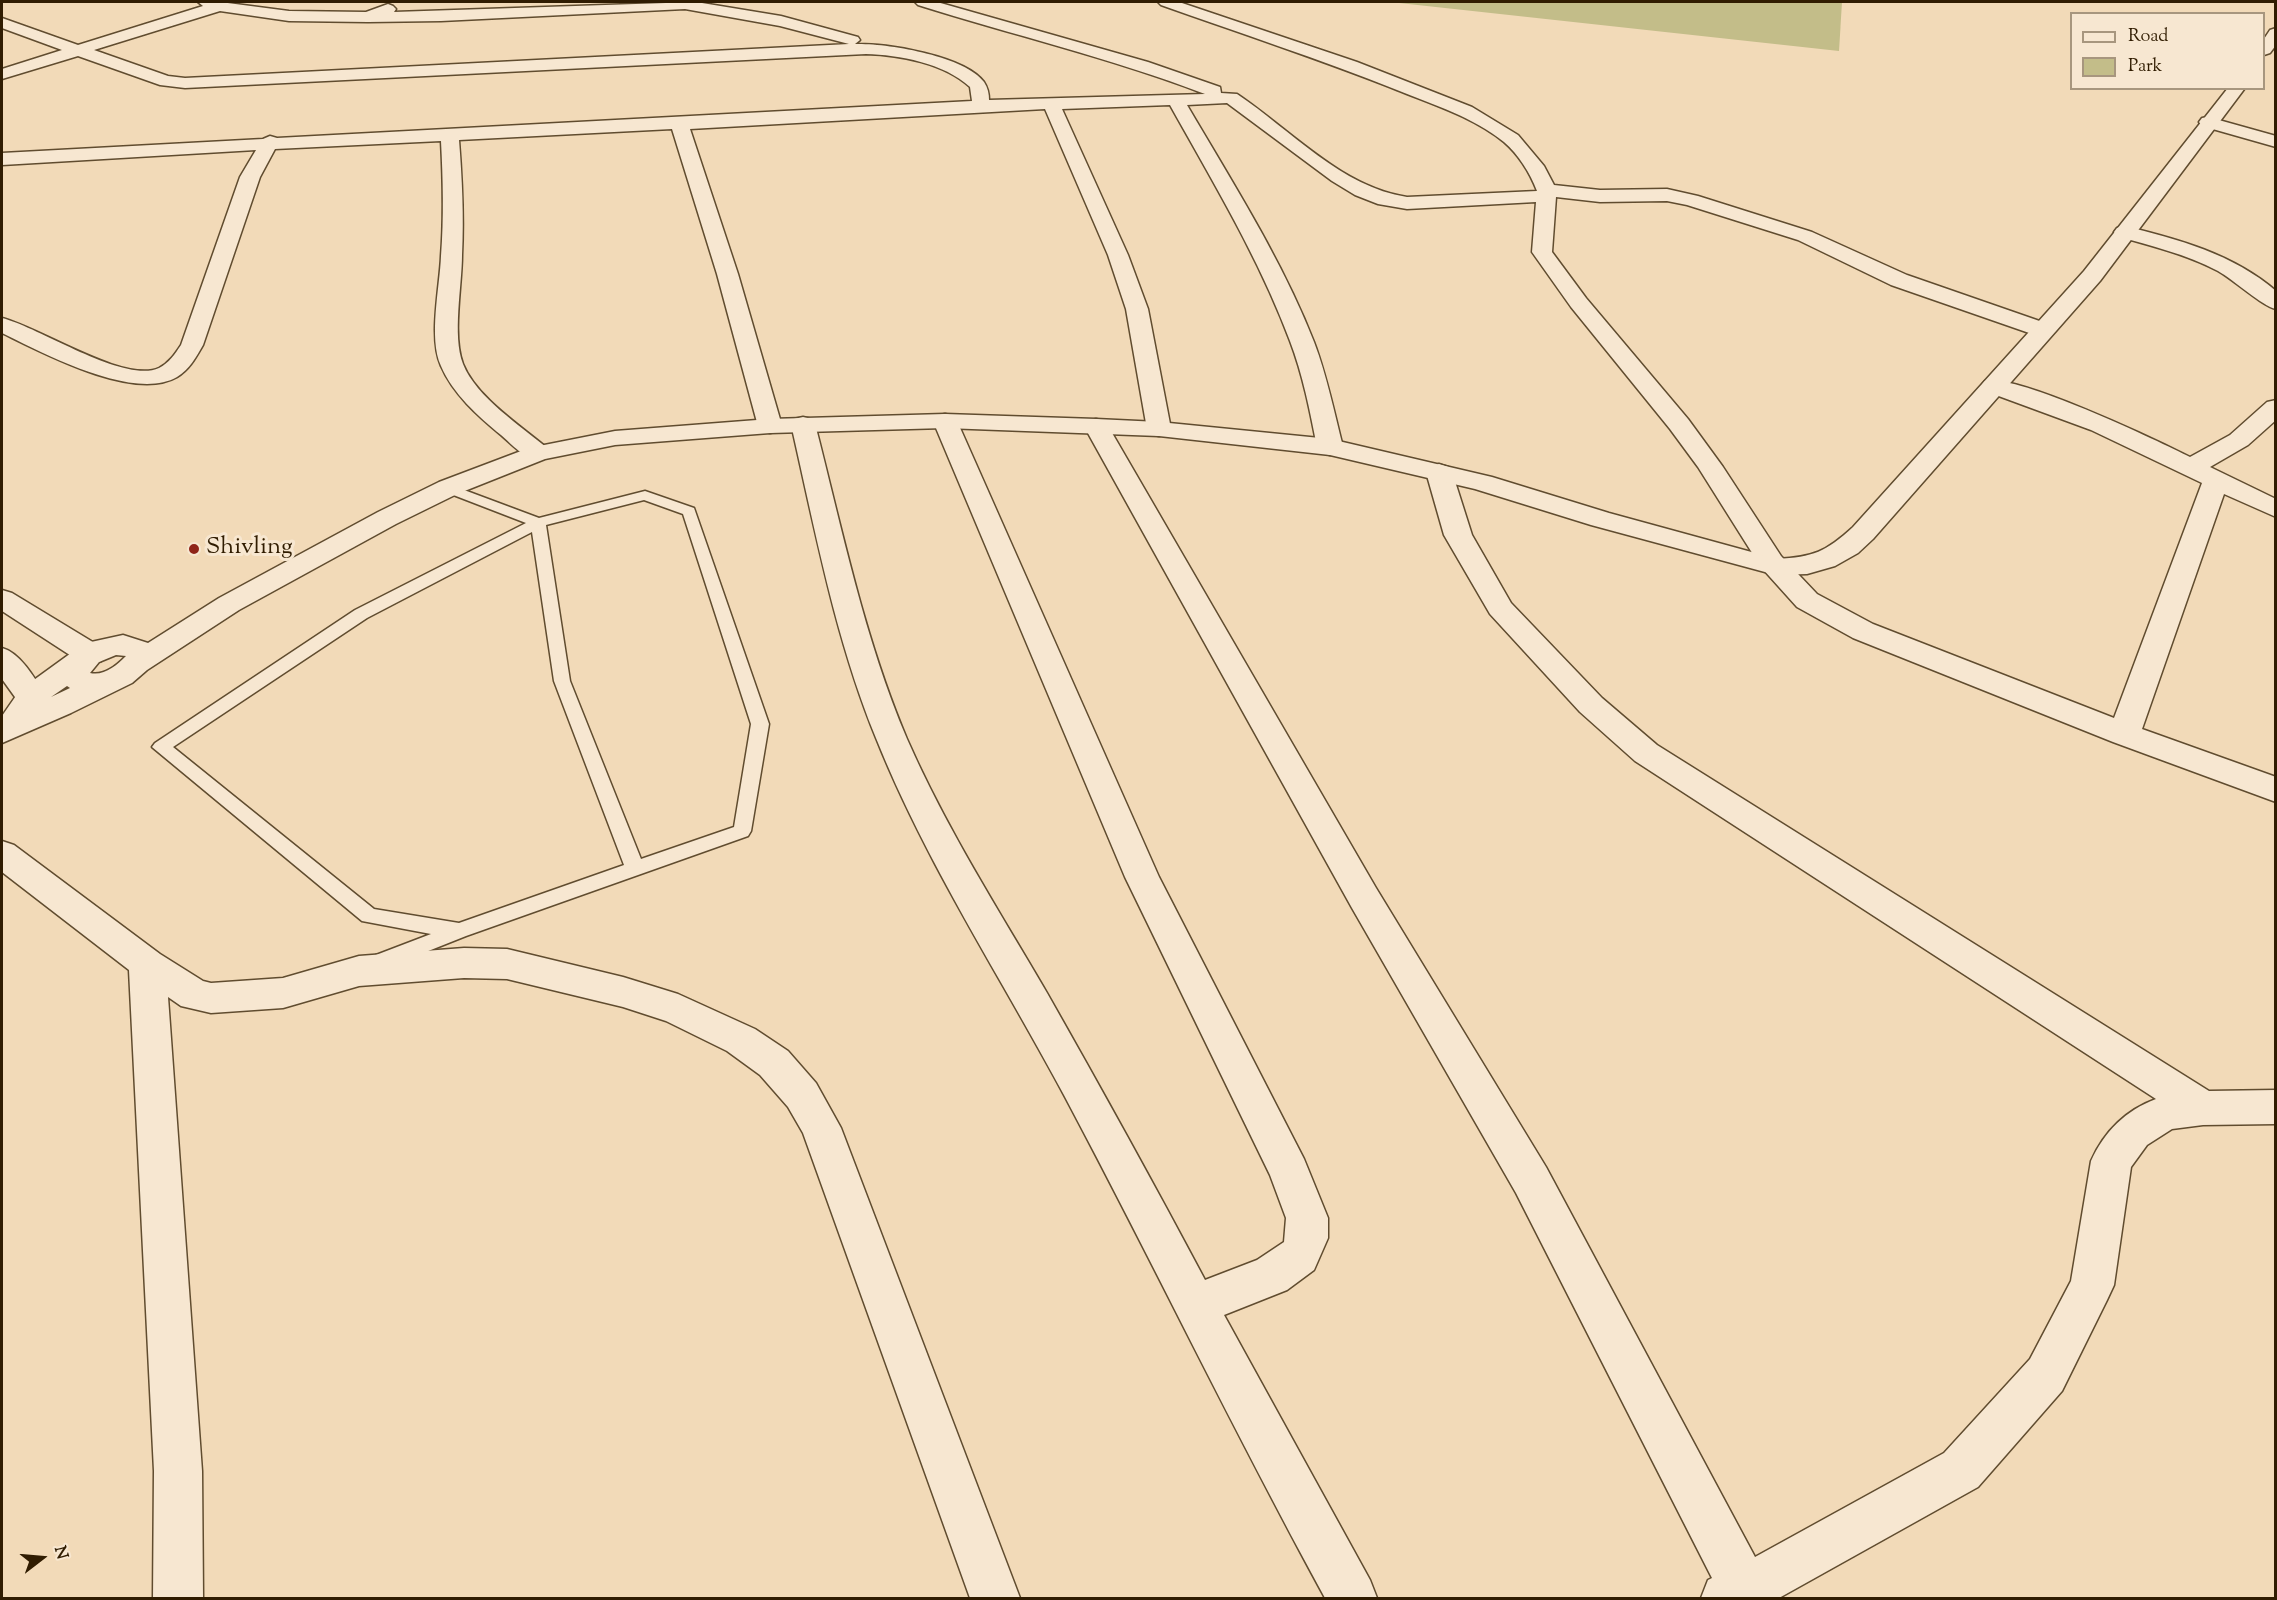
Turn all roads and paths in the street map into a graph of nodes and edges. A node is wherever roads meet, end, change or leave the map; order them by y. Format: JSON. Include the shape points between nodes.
{"nodes":[{"id":1,"x":400,"y":2,"type":"edge"},
{"id":2,"x":672,"y":2,"type":"edge"},
{"id":3,"x":923,"y":2,"type":"edge"},
{"id":4,"x":1166,"y":2,"type":"edge"},
{"id":5,"x":212,"y":4,"type":"edge"},
{"id":6,"x":689,"y":4,"type":"junction"},
{"id":7,"x":368,"y":16,"type":"junction"},
{"id":8,"x":2,"y":23,"type":"edge"},
{"id":9,"x":2276,"y":33,"type":"edge"},
{"id":10,"x":2265,"y":49,"type":"edge"},
{"id":11,"x":885,"y":50,"type":"junction"},
{"id":12,"x":77,"y":51,"type":"junction"},
{"id":13,"x":2,"y":74,"type":"edge"},
{"id":14,"x":2235,"y":90,"type":"edge"},
{"id":15,"x":1231,"y":98,"type":"junction"},
{"id":16,"x":1175,"y":99,"type":"junction"},
{"id":17,"x":1051,"y":103,"type":"junction"},
{"id":18,"x":981,"y":106,"type":"junction"},
{"id":19,"x":2208,"y":122,"type":"junction"},
{"id":20,"x":680,"y":125,"type":"junction"},
{"id":21,"x":450,"y":136,"type":"junction"},
{"id":22,"x":270,"y":142,"type":"junction"},
{"id":23,"x":2276,"y":142,"type":"edge"},
{"id":24,"x":2,"y":159,"type":"edge"},
{"id":25,"x":1547,"y":193,"type":"junction"},
{"id":26,"x":2124,"y":232,"type":"junction"},
{"id":27,"x":2276,"y":303,"type":"edge"},
{"id":28,"x":2,"y":325,"type":"edge"},
{"id":29,"x":2043,"y":330,"type":"junction"},
{"id":30,"x":1993,"y":386,"type":"junction"},
{"id":31,"x":2276,"y":407,"type":"edge"},
{"id":32,"x":945,"y":421,"type":"junction"},
{"id":33,"x":787,"y":425,"type":"junction"},
{"id":34,"x":1096,"y":426,"type":"junction"},
{"id":35,"x":1159,"y":429,"type":"junction"},
{"id":36,"x":1330,"y":447,"type":"junction"},
{"id":37,"x":538,"y":453,"type":"junction"},
{"id":38,"x":2189,"y":468,"type":"junction"},
{"id":39,"x":1439,"y":472,"type":"junction"},
{"id":40,"x":2216,"y":481,"type":"junction"},
{"id":41,"x":448,"y":488,"type":"junction"},
{"id":42,"x":2276,"y":508,"type":"edge"},
{"id":43,"x":538,"y":523,"type":"junction"},
{"id":44,"x":1776,"y":567,"type":"junction"},
{"id":45,"x":2,"y":599,"type":"edge"},
{"id":46,"x":228,"y":604,"type":"junction"},
{"id":47,"x":93,"y":654,"type":"junction"},
{"id":48,"x":2,"y":658,"type":"edge"},
{"id":49,"x":138,"y":663,"type":"junction"},
{"id":50,"x":107,"y":682,"type":"junction"},
{"id":51,"x":31,"y":697,"type":"junction"},
{"id":52,"x":5,"y":729,"type":"edge"},
{"id":53,"x":2124,"y":735,"type":"junction"},
{"id":54,"x":2276,"y":790,"type":"edge"},
{"id":55,"x":2,"y":854,"type":"edge"},
{"id":56,"x":635,"y":869,"type":"junction"},
{"id":57,"x":459,"y":931,"type":"junction"},
{"id":58,"x":147,"y":964,"type":"junction"},
{"id":59,"x":359,"y":971,"type":"junction"},
{"id":60,"x":2276,"y":1107,"type":"edge"},
{"id":61,"x":2203,"y":1108,"type":"junction"},
{"id":62,"x":1196,"y":1305,"type":"junction"},
{"id":63,"x":1741,"y":1596,"type":"edge"},
{"id":64,"x":178,"y":1599,"type":"edge"},
{"id":65,"x":995,"y":1599,"type":"edge"},
{"id":66,"x":1352,"y":1599,"type":"edge"}],
"edges":[{"from":1,"to":7,"type":"street"},
{"from":2,"to":6,"type":"street"},
{"from":3,"to":15,"type":"street","via":[[1183,79]]},
{"from":4,"to":25,"type":"street","via":[[1466,111],[1510,140],[1537,170]]},
{"from":5,"to":7,"type":"street","via":[[289,15]]},
{"from":5,"to":12,"type":"street"},
{"from":6,"to":7,"type":"street"},
{"from":6,"to":11,"type":"street","via":[[781,21]]},
{"from":8,"to":12,"type":"street"},
{"from":9,"to":10,"type":"street"},
{"from":11,"to":12,"type":"street","via":[[185,83],[158,79]]},
{"from":11,"to":18,"type":"street","via":[[965,75],[976,82]]},
{"from":12,"to":13,"type":"street"},
{"from":14,"to":19,"type":"street"},
{"from":15,"to":16,"type":"street"},
{"from":15,"to":25,"type":"street","via":[[1315,162],[1387,201]]},
{"from":16,"to":17,"type":"street"},
{"from":16,"to":36,"type":"street","via":[[1260,247],[1298,332]]},
{"from":17,"to":18,"type":"street"},
{"from":17,"to":35,"type":"street","via":[[1137,309]]},
{"from":18,"to":20,"type":"street"},
{"from":19,"to":23,"type":"street"},
{"from":19,"to":26,"type":"street"},
{"from":20,"to":21,"type":"street"},
{"from":20,"to":33,"type":"street","via":[[716,237]]},
{"from":21,"to":22,"type":"street"},
{"from":21,"to":37,"type":"street","via":[[451,363],[486,408]]},
{"from":22,"to":24,"type":"street"},
{"from":22,"to":28,"type":"street","via":[[250,177],[192,345],[180,364],[153,377],[129,378]]},
{"from":25,"to":29,"type":"street","via":[[1666,195],[1691,200],[1805,236],[1899,280]]},
{"from":25,"to":44,"type":"street","via":[[1542,252],[1699,450]]},
{"from":26,"to":27,"type":"street","via":[[2207,256]]},
{"from":26,"to":29,"type":"street","via":[[2092,276]]},
{"from":29,"to":30,"type":"street"},
{"from":30,"to":38,"type":"street","via":[[2077,414]]},
{"from":30,"to":44,"type":"street","via":[[1848,547],[1807,566]]},
{"from":31,"to":38,"type":"street","via":[[2239,440]]},
{"from":32,"to":33,"type":"street"},
{"from":32,"to":34,"type":"street"},
{"from":32,"to":62,"type":"street","via":[[1142,877],[1289,1172],[1307,1218],[1307,1238],[1299,1256],[1272,1275]]},
{"from":33,"to":37,"type":"street","via":[[615,438]]},
{"from":33,"to":62,"type":"street","via":[[838,567],[874,690],[913,787],[941,845],[1055,1042]]},
{"from":34,"to":35,"type":"street"},
{"from":34,"to":63,"type":"street","via":[[1364,898],[1531,1180]]},
{"from":35,"to":36,"type":"street"},
{"from":36,"to":39,"type":"street"},
{"from":37,"to":41,"type":"street"},
{"from":38,"to":40,"type":"street"},
{"from":39,"to":44,"type":"street"},
{"from":39,"to":61,"type":"street","via":[[1458,535],[1500,608],[1591,705],[1646,753]]},
{"from":40,"to":42,"type":"street"},
{"from":40,"to":53,"type":"street"},
{"from":41,"to":43,"type":"lane"},
{"from":41,"to":46,"type":"street"},
{"from":43,"to":56,"type":"lane","via":[[562,681]]},
{"from":43,"to":56,"type":"lane","via":[[645,495],[689,511],[760,724],[742,831]]},
{"from":43,"to":57,"type":"lane","via":[[361,614],[161,747],[369,915]]},
{"from":44,"to":53,"type":"street","via":[[1800,595],[1863,631]]},
{"from":45,"to":47,"type":"street"},
{"from":46,"to":47,"type":"street"},
{"from":46,"to":49,"type":"street"},
{"from":47,"to":49,"type":"street","via":[[134,647],[141,656]]},
{"from":47,"to":50,"type":"street","via":[[75,671],[75,677],[85,683]]},
{"from":47,"to":51,"type":"street"},
{"from":48,"to":51,"type":"street"},
{"from":49,"to":50,"type":"street"},
{"from":50,"to":52,"type":"street"},
{"from":51,"to":52,"type":"street"},
{"from":53,"to":54,"type":"street"},
{"from":55,"to":58,"type":"street"},
{"from":56,"to":57,"type":"lane"},
{"from":57,"to":59,"type":"lane"},
{"from":58,"to":59,"type":"street","via":[[195,995],[211,998],[283,993]]},
{"from":58,"to":64,"type":"street","via":[[178,1471]]},
{"from":59,"to":65,"type":"street","via":[[464,963],[507,964],[540,971],[678,1009],[741,1040],[774,1063],[802,1095],[821,1128]]},
{"from":60,"to":61,"type":"street"},
{"from":61,"to":63,"type":"street","via":[[2165,1113],[2133,1132],[2111,1161],[2092,1285],[2046,1375],[1961,1470]]},
{"from":62,"to":66,"type":"street"}]}
